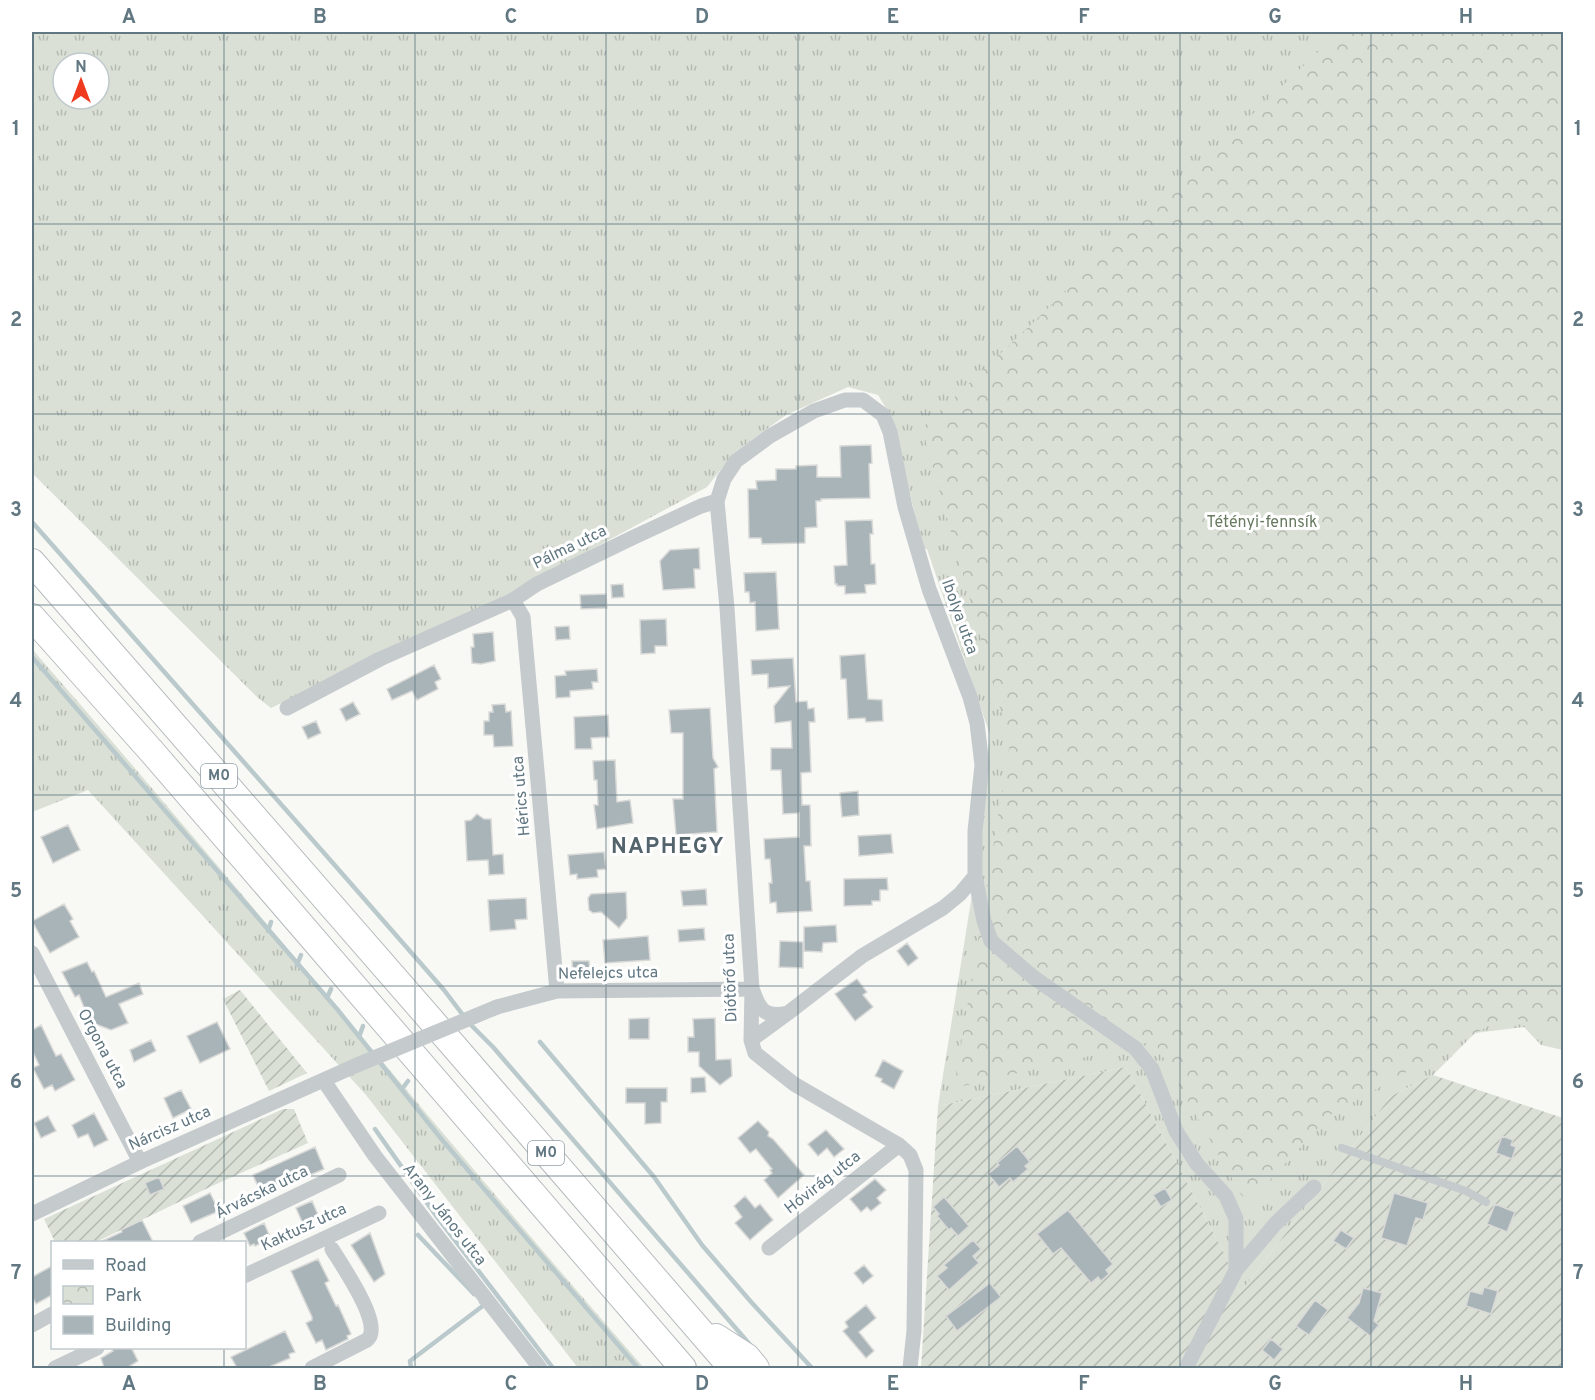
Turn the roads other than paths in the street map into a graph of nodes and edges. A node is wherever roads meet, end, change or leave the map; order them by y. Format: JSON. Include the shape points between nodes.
{"nodes":[{"id":1,"x":717,"y":501,"type":"junction"},
{"id":2,"x":32,"y":562,"type":"edge"},
{"id":3,"x":513,"y":600,"type":"junction"},
{"id":4,"x":32,"y":617,"type":"edge"},
{"id":5,"x":287,"y":708,"type":"dead end"},
{"id":6,"x":975,"y":876,"type":"junction"},
{"id":7,"x":32,"y":953,"type":"edge"},
{"id":8,"x":752,"y":989,"type":"junction"},
{"id":9,"x":557,"y":992,"type":"junction"},
{"id":10,"x":788,"y":1013,"type":"junction"},
{"id":11,"x":751,"y":1040,"type":"junction"},
{"id":12,"x":324,"y":1081,"type":"junction"},
{"id":13,"x":899,"y":1145,"type":"junction"},
{"id":14,"x":1342,"y":1148,"type":"dead end"},
{"id":15,"x":140,"y":1162,"type":"junction"},
{"id":16,"x":339,"y":1175,"type":"dead end"},
{"id":17,"x":1314,"y":1187,"type":"dead end"},
{"id":18,"x":1486,"y":1202,"type":"dead end"},
{"id":19,"x":379,"y":1213,"type":"dead end"},
{"id":20,"x":32,"y":1214,"type":"edge"},
{"id":21,"x":202,"y":1241,"type":"edge"},
{"id":22,"x":769,"y":1248,"type":"dead end"},
{"id":23,"x":332,"y":1249,"type":"dead end"},
{"id":24,"x":1236,"y":1270,"type":"junction"},
{"id":25,"x":246,"y":1275,"type":"edge"},
{"id":26,"x":51,"y":1315,"type":"edge"},
{"id":27,"x":686,"y":1316,"type":"junction"},
{"id":28,"x":32,"y":1325,"type":"edge"},
{"id":29,"x":93,"y":1349,"type":"edge"},
{"id":30,"x":55,"y":1368,"type":"edge"},
{"id":31,"x":312,"y":1368,"type":"edge"},
{"id":32,"x":540,"y":1368,"type":"edge"},
{"id":33,"x":683,"y":1368,"type":"edge"},
{"id":34,"x":732,"y":1368,"type":"edge"},
{"id":35,"x":756,"y":1368,"type":"edge"},
{"id":36,"x":910,"y":1368,"type":"edge"},
{"id":37,"x":1186,"y":1368,"type":"edge"}],
"edges":[{"from":1,"to":3,"type":"street","name":"Pálma utca","via":[[537,584]]},
{"from":1,"to":6,"type":"street","name":"Ibolya utca","via":[[724,479],[736,461],[805,416],[845,400],[863,400],[884,415],[929,590],[977,723],[982,765]]},
{"from":1,"to":8,"type":"street","name":"Diótörő utca"},
{"from":2,"to":27,"type":"highway","number":"M0"},
{"from":3,"to":5,"type":"street","name":"Pálma utca","via":[[380,659]]},
{"from":3,"to":9,"type":"street","name":"Hérics utca","via":[[523,617]]},
{"from":4,"to":33,"type":"highway","number":"M0"},
{"from":6,"to":10,"type":"street","via":[[943,908],[862,956]]},
{"from":6,"to":24,"type":"street","name":"Ibolya utca","via":[[991,941],[1033,977],[1135,1048],[1152,1070],[1176,1131],[1197,1164],[1226,1196],[1236,1219]]},
{"from":7,"to":15,"type":"street","name":"Orgona utca"},
{"from":8,"to":9,"type":"street","name":"Nefelejcs utca"},
{"from":8,"to":10,"type":"street","via":[[758,1006],[769,1014]]},
{"from":8,"to":11,"type":"street","name":"Diótörő utca"},
{"from":9,"to":12,"type":"street","name":"Nefelejcs utca","bridge":true,"via":[[497,1007]]},
{"from":10,"to":11,"type":"street"},
{"from":11,"to":13,"type":"street","name":"Diótörő utca","via":[[760,1058],[794,1084]]},
{"from":12,"to":15,"type":"street","name":"Nárcisz utca"},
{"from":12,"to":32,"type":"street","name":"Arany János utca","via":[[375,1156]]},
{"from":13,"to":22,"type":"street","name":"Hóvirág utca"},
{"from":13,"to":36,"type":"street","name":"Diótörő utca","via":[[910,1155],[916,1170]]},
{"from":14,"to":18,"type":"lane","via":[[1466,1191]]},
{"from":15,"to":20,"type":"street","name":"Nárcisz utca"},
{"from":16,"to":21,"type":"street","name":"Árvácska utca"},
{"from":17,"to":24,"type":"street","via":[[1276,1223]]},
{"from":19,"to":25,"type":"street","name":"Kaktusz utca"},
{"from":23,"to":31,"type":"street","via":[[356,1288],[372,1332],[367,1340]]},
{"from":24,"to":37,"type":"street"},
{"from":26,"to":28,"type":"street"},
{"from":27,"to":34,"type":"highway","number":"M0"},
{"from":27,"to":35,"type":"highway","via":[[747,1357]]},
{"from":29,"to":30,"type":"street"}]}
